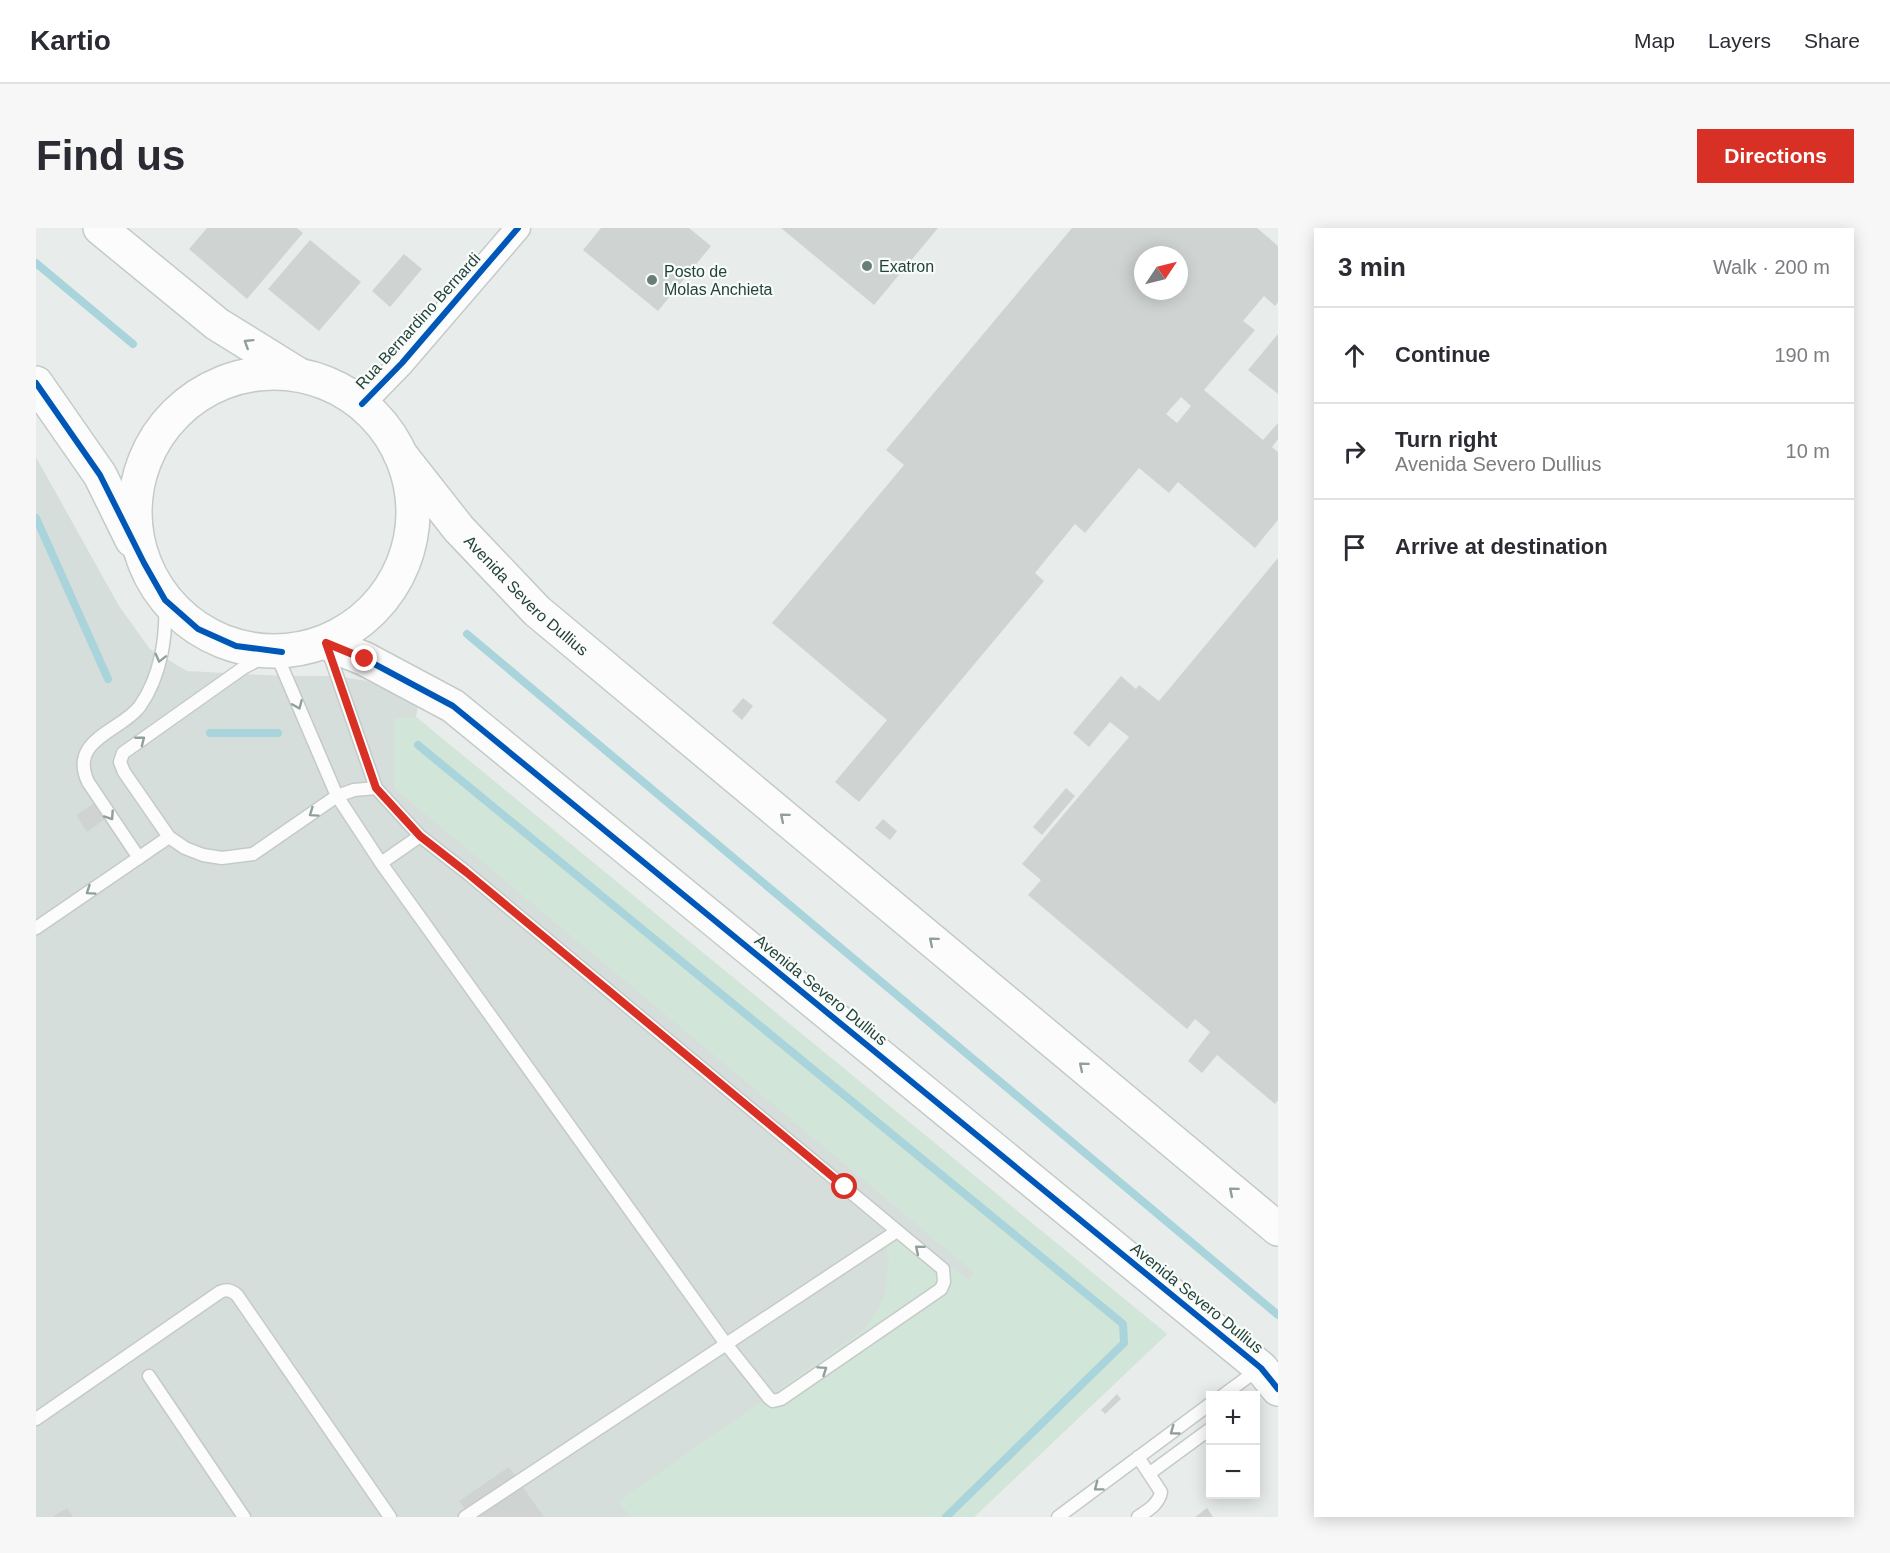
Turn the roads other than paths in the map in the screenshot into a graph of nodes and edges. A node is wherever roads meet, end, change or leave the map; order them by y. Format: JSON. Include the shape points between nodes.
{"nodes":[{"id":1,"x":100,"y":228,"type":"edge"},
{"id":2,"x":518,"y":228,"type":"edge"},
{"id":3,"x":297,"y":374,"type":"junction"},
{"id":4,"x":36,"y":383,"type":"edge"},
{"id":5,"x":362,"y":404,"type":"junction"},
{"id":6,"x":400,"y":454,"type":"junction"},
{"id":7,"x":144,"y":563,"type":"junction"},
{"id":8,"x":165,"y":600,"type":"junction"},
{"id":9,"x":326,"y":643,"type":"junction"},
{"id":10,"x":275,"y":651,"type":"junction"},
{"id":11,"x":376,"y":788,"type":"junction"},
{"id":12,"x":337,"y":796,"type":"junction"},
{"id":13,"x":420,"y":836,"type":"junction"},
{"id":14,"x":169,"y":837,"type":"junction"},
{"id":15,"x":139,"y":858,"type":"junction"},
{"id":16,"x":381,"y":864,"type":"junction"},
{"id":17,"x":36,"y":928,"type":"edge"},
{"id":18,"x":1278,"y":1229,"type":"edge"},
{"id":19,"x":897,"y":1231,"type":"junction"},
{"id":20,"x":726,"y":1344,"type":"junction"},
{"id":21,"x":149,"y":1376,"type":"dead end"},
{"id":22,"x":1269,"y":1382,"type":"edge"},
{"id":23,"x":1236,"y":1391,"type":"edge"},
{"id":24,"x":1206,"y":1407,"type":"edge"},
{"id":25,"x":36,"y":1419,"type":"edge"},
{"id":26,"x":1206,"y":1432,"type":"edge"},
{"id":27,"x":1138,"y":1457,"type":"junction"},
{"id":28,"x":1150,"y":1473,"type":"junction"},
{"id":29,"x":244,"y":1517,"type":"edge"},
{"id":30,"x":390,"y":1517,"type":"edge"},
{"id":31,"x":465,"y":1517,"type":"edge"},
{"id":32,"x":1058,"y":1517,"type":"edge"},
{"id":33,"x":1138,"y":1517,"type":"edge"}],
"edges":[{"from":3,"to":1,"type":"main road","one_way":true,"via":[[218,324]]},
{"from":2,"to":5,"type":"street","name":"Rua Bernardino Bernardi"},
{"from":3,"to":5,"type":"main road","via":[[332,385]]},
{"from":3,"to":7,"type":"main road","via":[[262,373],[228,380],[195,396],[168,420],[148,452],[136,487],[135,525]]},
{"from":4,"to":7,"type":"main road","via":[[100,475]]},
{"from":5,"to":6,"type":"main road","via":[[384,427]]},
{"from":6,"to":9,"type":"main road","via":[[411,485],[413,518],[407,552],[394,583],[373,610]]},
{"from":18,"to":6,"type":"main road","name":"Avenida Severo Dullius","one_way":true,"via":[[537,611],[459,529]]},
{"from":7,"to":8,"type":"main road"},
{"from":8,"to":10,"type":"main road","via":[[198,629],[236,646]]},
{"from":8,"to":15,"type":"lane","one_way":true,"via":[[165,639],[151,686],[139,708],[95,741],[84,759],[88,782]]},
{"from":9,"to":10,"type":"main road"},
{"from":9,"to":11,"type":"lane"},
{"from":9,"to":22,"type":"main road","name":"Avenida Severo Dullius","via":[[453,706]]},
{"from":10,"to":12,"type":"lane","one_way":true},
{"from":14,"to":10,"type":"lane","one_way":true,"via":[[124,772],[120,762],[123,753],[243,668]]},
{"from":11,"to":12,"type":"lane"},
{"from":11,"to":13,"type":"lane"},
{"from":12,"to":14,"type":"lane","one_way":true,"via":[[253,854],[222,858],[203,855]]},
{"from":12,"to":16,"type":"lane"},
{"from":13,"to":16,"type":"lane"},
{"from":13,"to":19,"type":"lane"},
{"from":14,"to":15,"type":"lane"},
{"from":15,"to":17,"type":"lane","one_way":true},
{"from":16,"to":20,"type":"lane"},
{"from":19,"to":20,"type":"lane"},
{"from":20,"to":19,"type":"lane","one_way":true,"via":[[769,1398],[781,1399],[941,1289],[943,1269]]},
{"from":20,"to":31,"type":"lane"},
{"from":21,"to":29,"type":"lane"},
{"from":22,"to":23,"type":"lane"},
{"from":24,"to":27,"type":"lane","one_way":true},
{"from":25,"to":30,"type":"lane","via":[[220,1292],[232,1291]]},
{"from":26,"to":28,"type":"lane"},
{"from":27,"to":28,"type":"lane"},
{"from":27,"to":32,"type":"lane","one_way":true},
{"from":28,"to":33,"type":"lane","via":[[1161,1492],[1160,1499]]}]}
